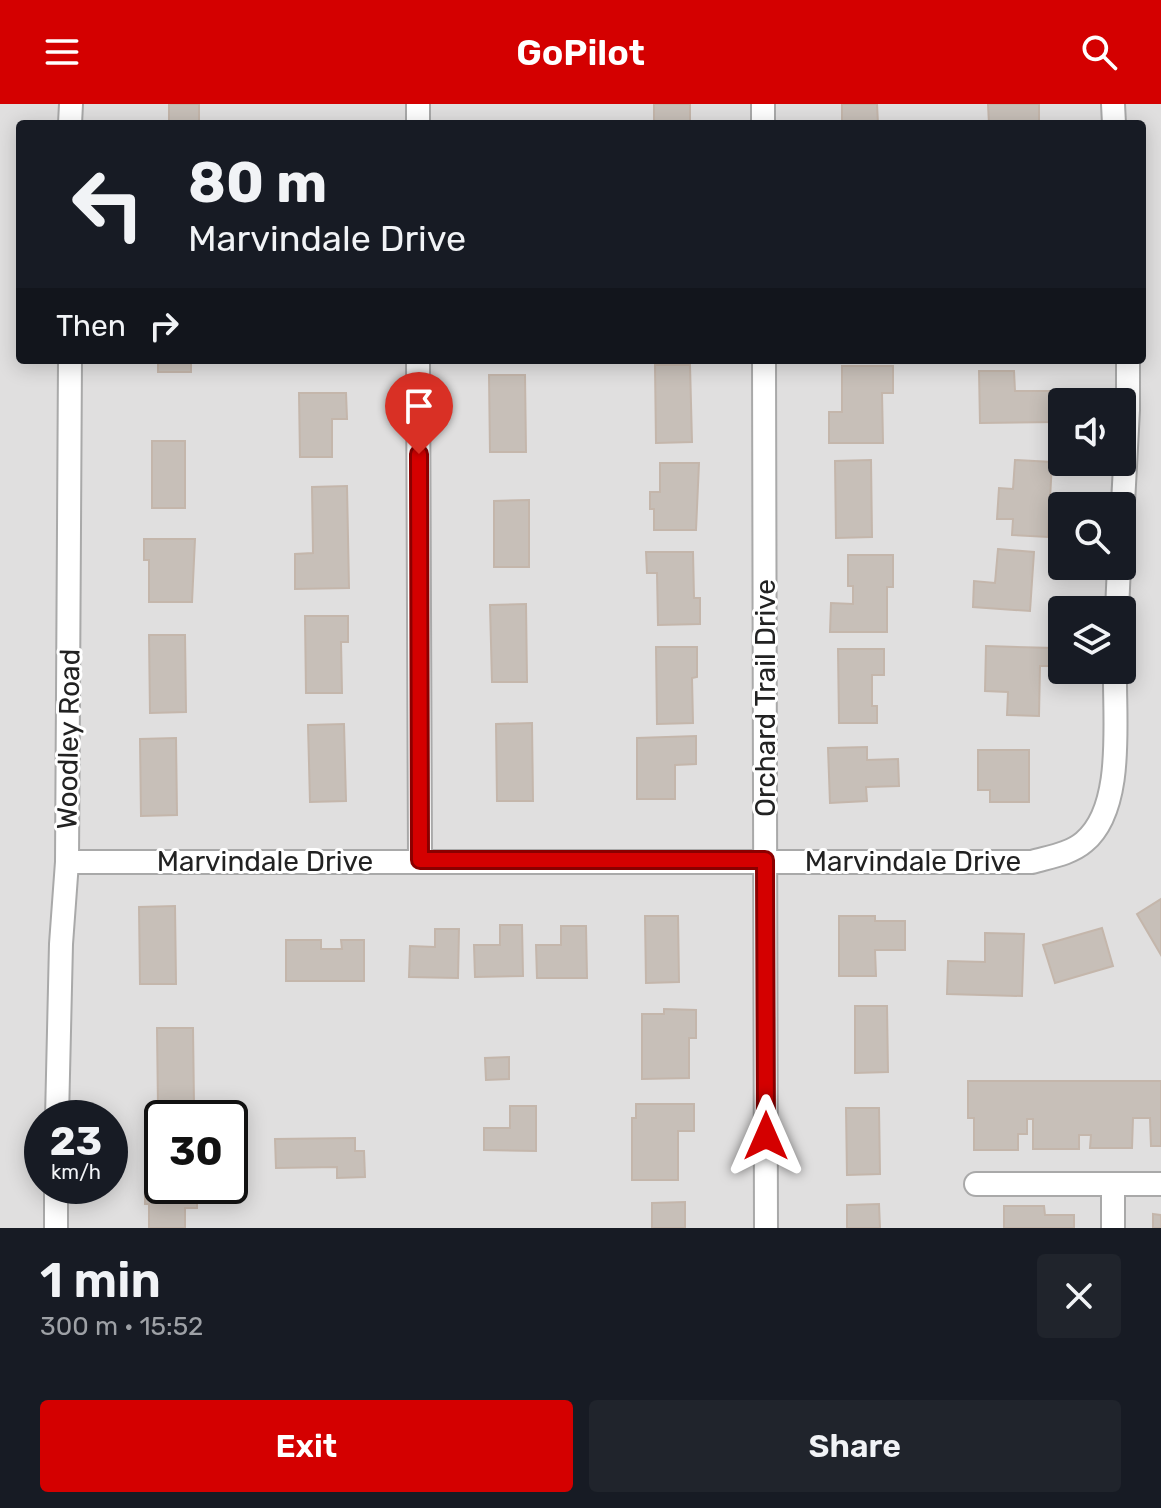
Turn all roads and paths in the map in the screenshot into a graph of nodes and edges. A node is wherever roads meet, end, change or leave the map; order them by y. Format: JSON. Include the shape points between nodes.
{"nodes":[{"id":1,"x":70,"y":364,"type":"edge"},
{"id":2,"x":418,"y":364,"type":"edge"},
{"id":3,"x":764,"y":364,"type":"edge"},
{"id":4,"x":1128,"y":364,"type":"edge"},
{"id":5,"x":1124,"y":492,"type":"edge"},
{"id":6,"x":1114,"y":684,"type":"edge"},
{"id":7,"x":420,"y":860,"type":"junction"},
{"id":8,"x":765,"y":860,"type":"junction"},
{"id":9,"x":67,"y":862,"type":"junction"},
{"id":10,"x":57,"y":1100,"type":"edge"},
{"id":11,"x":976,"y":1184,"type":"dead end"},
{"id":12,"x":1113,"y":1184,"type":"junction"},
{"id":13,"x":1161,"y":1184,"type":"edge"},
{"id":14,"x":56,"y":1204,"type":"edge"},
{"id":15,"x":56,"y":1228,"type":"edge"},
{"id":16,"x":766,"y":1228,"type":"edge"},
{"id":17,"x":1113,"y":1228,"type":"edge"}],
"edges":[{"from":1,"to":9,"type":"street","name":"Woodley Road"},
{"from":2,"to":7,"type":"street"},
{"from":3,"to":8,"type":"street","name":"Orchard Trail Drive"},
{"from":4,"to":5,"type":"street"},
{"from":6,"to":8,"type":"street","name":"Marvindale Drive","via":[[1110,799],[1102,822],[1083,843],[1064,853],[1032,862]]},
{"from":7,"to":8,"type":"street","name":"Marvindale Drive"},
{"from":7,"to":9,"type":"street","name":"Marvindale Drive"},
{"from":8,"to":16,"type":"street","name":"Orchard Trail Drive"},
{"from":9,"to":10,"type":"street","name":"Woodley Road"},
{"from":11,"to":12,"type":"street"},
{"from":12,"to":13,"type":"street"},
{"from":12,"to":17,"type":"street"},
{"from":14,"to":15,"type":"street"}]}
